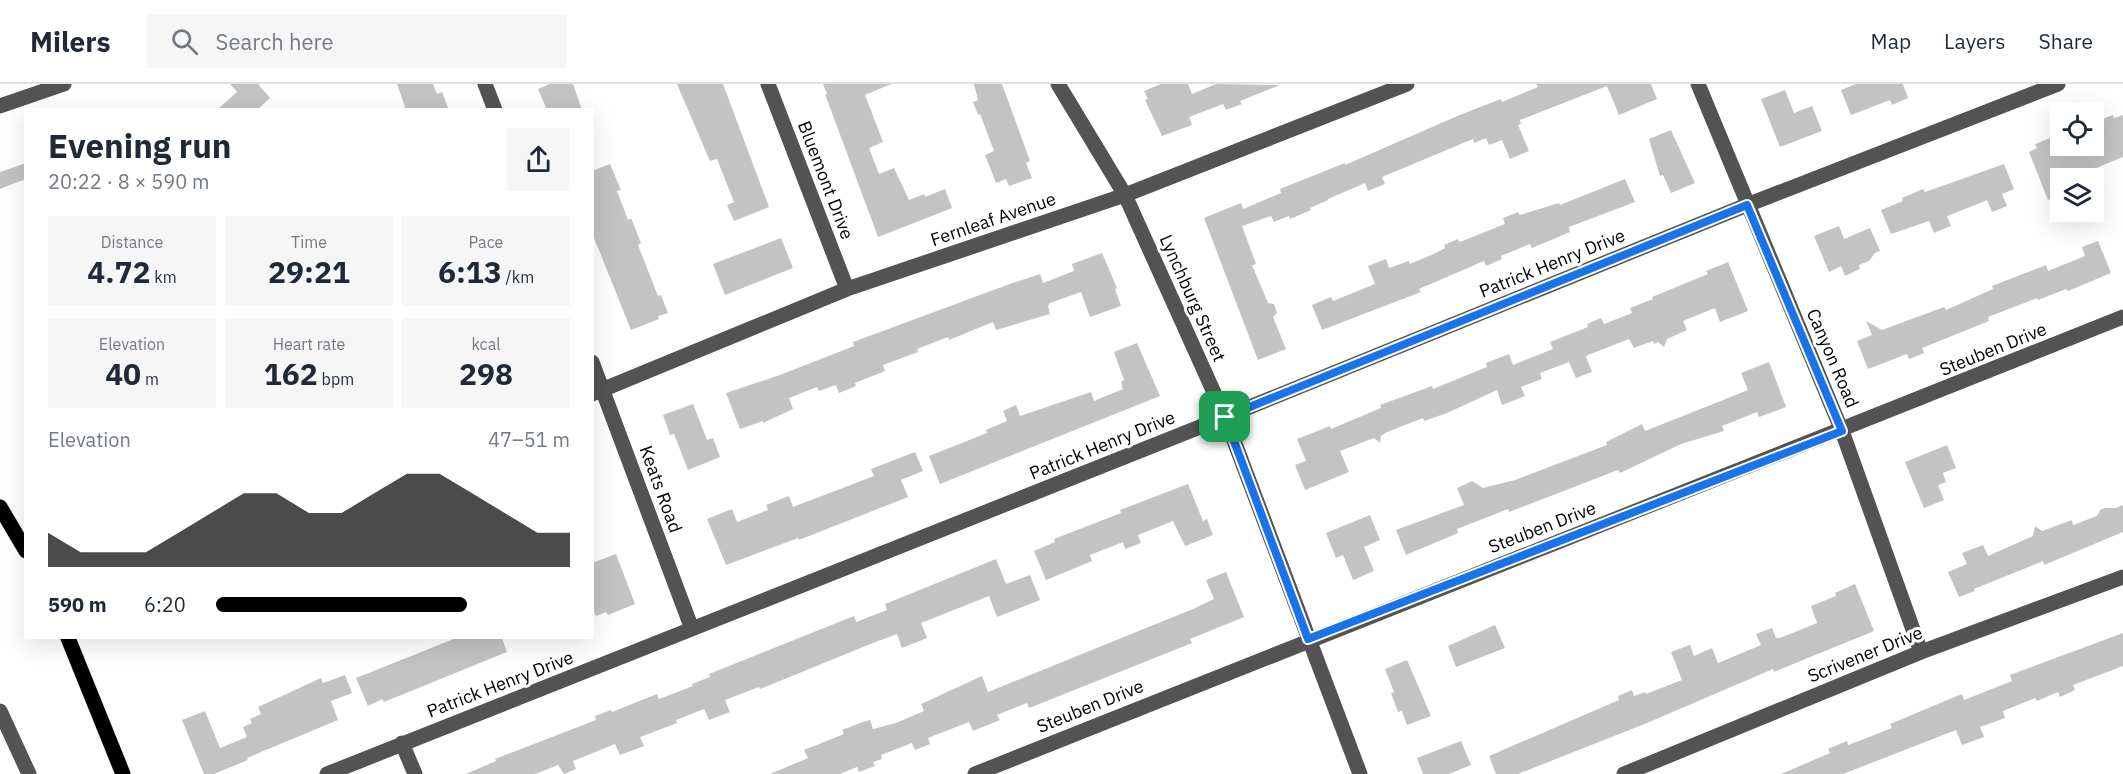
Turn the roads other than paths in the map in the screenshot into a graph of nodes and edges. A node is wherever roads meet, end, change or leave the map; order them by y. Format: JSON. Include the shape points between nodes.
{"nodes":[{"id":1,"x":64,"y":84,"type":"edge"},
{"id":2,"x":485,"y":84,"type":"edge"},
{"id":3,"x":768,"y":84,"type":"edge"},
{"id":4,"x":1058,"y":84,"type":"edge"},
{"id":5,"x":1407,"y":84,"type":"edge"},
{"id":6,"x":1698,"y":84,"type":"edge"},
{"id":7,"x":2058,"y":84,"type":"edge"},
{"id":8,"x":0,"y":106,"type":"edge"},
{"id":9,"x":494,"y":108,"type":"edge"},
{"id":10,"x":1125,"y":195,"type":"junction"},
{"id":11,"x":1747,"y":205,"type":"junction"},
{"id":12,"x":847,"y":289,"type":"junction"},
{"id":13,"x":2123,"y":317,"type":"edge"},
{"id":14,"x":594,"y":372,"type":"edge"},
{"id":15,"x":598,"y":391,"type":"edge"},
{"id":16,"x":1225,"y":417,"type":"junction"},
{"id":17,"x":1842,"y":431,"type":"junction"},
{"id":18,"x":0,"y":507,"type":"edge"},
{"id":19,"x":24,"y":548,"type":"edge"},
{"id":20,"x":2123,"y":578,"type":"edge"},
{"id":21,"x":692,"y":630,"type":"junction"},
{"id":22,"x":68,"y":639,"type":"edge"},
{"id":23,"x":1308,"y":639,"type":"junction"},
{"id":24,"x":1921,"y":652,"type":"junction"},
{"id":25,"x":0,"y":711,"type":"edge"},
{"id":26,"x":402,"y":743,"type":"junction"},
{"id":27,"x":29,"y":774,"type":"edge"},
{"id":28,"x":123,"y":774,"type":"edge"},
{"id":29,"x":327,"y":774,"type":"edge"},
{"id":30,"x":415,"y":774,"type":"edge"},
{"id":31,"x":975,"y":774,"type":"edge"},
{"id":32,"x":1360,"y":774,"type":"edge"},
{"id":33,"x":1624,"y":774,"type":"edge"}],
"edges":[{"from":1,"to":8,"type":"street"},
{"from":2,"to":9,"type":"street"},
{"from":3,"to":12,"type":"street","name":"Bluemont Drive"},
{"from":4,"to":10,"type":"street","name":"Lynchburg Street"},
{"from":5,"to":10,"type":"street","name":"Fernleaf Avenue"},
{"from":6,"to":11,"type":"street","name":"Canyon Road"},
{"from":7,"to":11,"type":"street","name":"Patrick Henry Drive"},
{"from":10,"to":12,"type":"street","name":"Fernleaf Avenue"},
{"from":10,"to":16,"type":"street","name":"Lynchburg Street"},
{"from":11,"to":16,"type":"street","name":"Patrick Henry Drive"},
{"from":11,"to":17,"type":"street","name":"Canyon Road"},
{"from":12,"to":15,"type":"street","name":"Fernleaf Avenue"},
{"from":13,"to":17,"type":"street","name":"Steuben Drive"},
{"from":14,"to":15,"type":"street","name":"Keats Road"},
{"from":15,"to":21,"type":"street","name":"Keats Road"},
{"from":16,"to":21,"type":"street","name":"Patrick Henry Drive"},
{"from":16,"to":23,"type":"street","name":"Lynchburg Street"},
{"from":17,"to":23,"type":"street","name":"Steuben Drive"},
{"from":17,"to":24,"type":"street","name":"Canyon Road"},
{"from":18,"to":19,"type":"main road"},
{"from":20,"to":24,"type":"street","name":"Scrivener Drive"},
{"from":21,"to":26,"type":"street","name":"Patrick Henry Drive"},
{"from":22,"to":28,"type":"main road"},
{"from":23,"to":31,"type":"street","name":"Steuben Drive"},
{"from":23,"to":32,"type":"street","name":"Lynchburg Street"},
{"from":24,"to":33,"type":"street","name":"Scrivener Drive"},
{"from":25,"to":27,"type":"street"},
{"from":26,"to":29,"type":"street","name":"Patrick Henry Drive"},
{"from":26,"to":30,"type":"street"}]}
